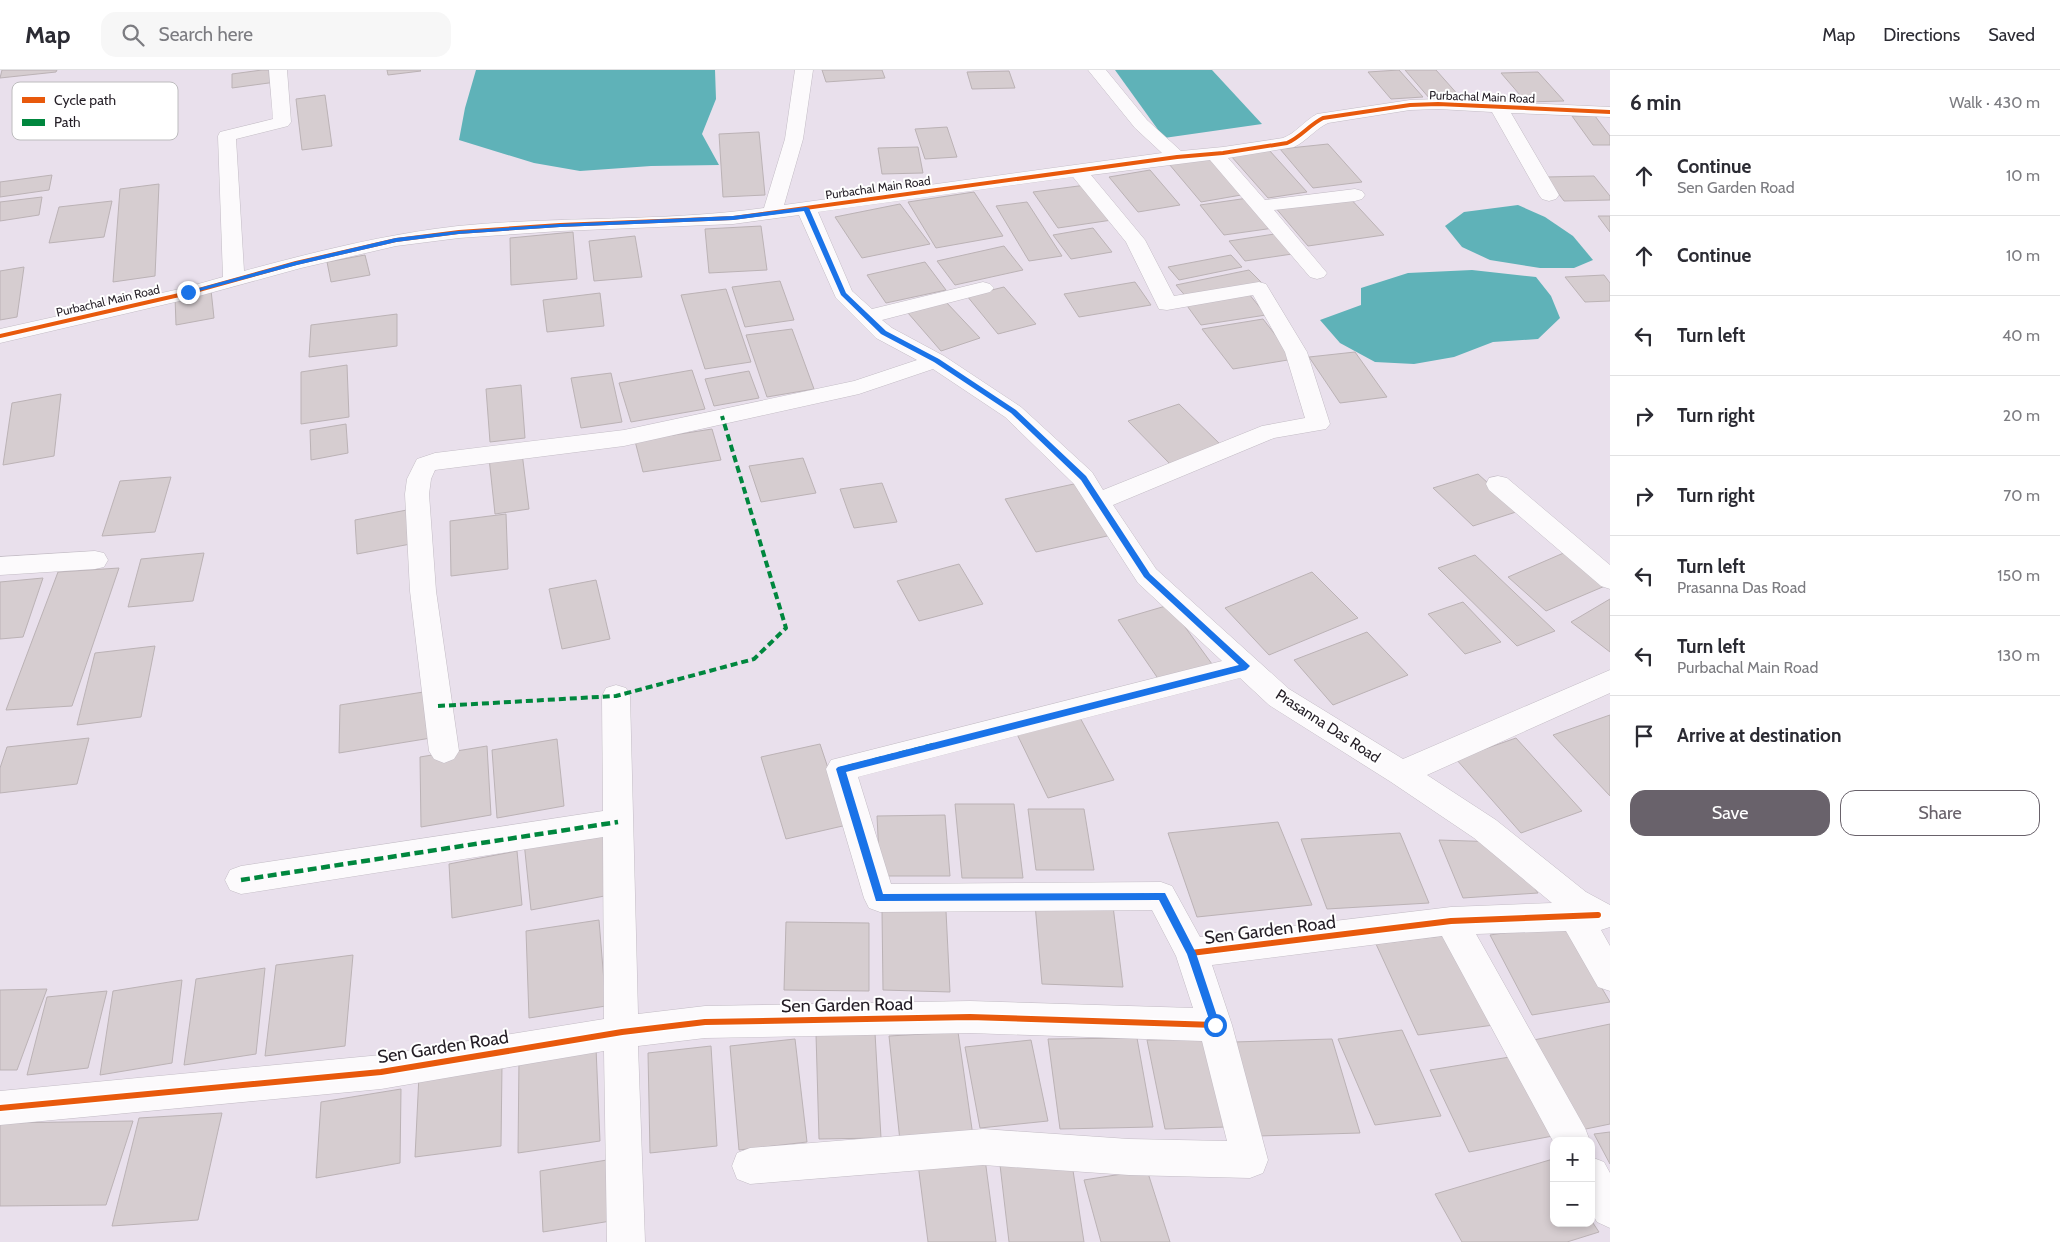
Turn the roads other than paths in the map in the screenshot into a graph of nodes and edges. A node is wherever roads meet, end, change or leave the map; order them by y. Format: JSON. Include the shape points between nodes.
{"nodes":[{"id":1,"x":278,"y":70,"type":"edge"},
{"id":2,"x":804,"y":70,"type":"edge"},
{"id":3,"x":1096,"y":70,"type":"edge"},
{"id":4,"x":1499,"y":108,"type":"junction"},
{"id":5,"x":1610,"y":112,"type":"edge"},
{"id":6,"x":1215,"y":154,"type":"junction"},
{"id":7,"x":1177,"y":157,"type":"junction"},
{"id":8,"x":1078,"y":172,"type":"junction"},
{"id":9,"x":1355,"y":195,"type":"dead end"},
{"id":10,"x":1549,"y":195,"type":"dead end"},
{"id":11,"x":1260,"y":206,"type":"junction"},
{"id":12,"x":806,"y":208,"type":"junction"},
{"id":13,"x":772,"y":214,"type":"junction"},
{"id":14,"x":1318,"y":274,"type":"dead end"},
{"id":15,"x":234,"y":280,"type":"junction"},
{"id":16,"x":983,"y":288,"type":"dead end"},
{"id":17,"x":867,"y":317,"type":"junction"},
{"id":18,"x":0,"y":337,"type":"edge"},
{"id":19,"x":936,"y":360,"type":"junction"},
{"id":20,"x":1498,"y":484,"type":"dead end"},
{"id":21,"x":1099,"y":502,"type":"junction"},
{"id":22,"x":95,"y":560,"type":"dead end"},
{"id":23,"x":0,"y":566,"type":"edge"},
{"id":24,"x":1610,"y":579,"type":"edge"},
{"id":25,"x":1246,"y":666,"type":"junction"},
{"id":26,"x":1610,"y":681,"type":"edge"},
{"id":27,"x":616,"y":696,"type":"dead end"},
{"id":28,"x":444,"y":751,"type":"dead end"},
{"id":29,"x":1400,"y":772,"type":"junction"},
{"id":30,"x":618,"y":822,"type":"junction"},
{"id":31,"x":241,"y":880,"type":"dead end"},
{"id":32,"x":1594,"y":917,"type":"edge"},
{"id":33,"x":1451,"y":921,"type":"junction"},
{"id":34,"x":1191,"y":953,"type":"junction"},
{"id":35,"x":1610,"y":976,"type":"edge"},
{"id":36,"x":1215,"y":1025,"type":"junction"},
{"id":37,"x":622,"y":1032,"type":"junction"},
{"id":38,"x":0,"y":1108,"type":"edge"},
{"id":39,"x":1570,"y":1137,"type":"edge"},
{"id":40,"x":750,"y":1166,"type":"dead end"},
{"id":41,"x":1595,"y":1182,"type":"edge"},
{"id":42,"x":1610,"y":1209,"type":"edge"},
{"id":43,"x":626,"y":1242,"type":"edge"}],
"edges":[{"from":1,"to":15,"type":"street","via":[[282,122],[227,136]]},
{"from":2,"to":13,"type":"street","via":[[794,139]]},
{"from":3,"to":7,"type":"street","via":[[1141,124]]},
{"from":4,"to":5,"type":"street","name":"Purbachal Main Road"},
{"from":4,"to":6,"type":"street","name":"Purbachal Main Road","via":[[1424,104],[1333,117],[1318,120],[1297,139],[1287,143]]},
{"from":4,"to":10,"type":"street"},
{"from":6,"to":7,"type":"street","name":"Purbachal Main Road"},
{"from":6,"to":11,"type":"street"},
{"from":7,"to":8,"type":"street","name":"Purbachal Main Road"},
{"from":8,"to":12,"type":"street","name":"Purbachal Main Road"},
{"from":8,"to":21,"type":"street","via":[[1135,240],[1167,304],[1259,288],[1296,352],[1318,424],[1270,431]]},
{"from":9,"to":11,"type":"street"},
{"from":11,"to":14,"type":"street"},
{"from":12,"to":13,"type":"street","name":"Purbachal Main Road"},
{"from":12,"to":17,"type":"street","name":"Prasanna Das Road","via":[[843,294]]},
{"from":13,"to":15,"type":"street","name":"Purbachal Main Road","via":[[443,234],[373,244]]},
{"from":15,"to":18,"type":"street","name":"Purbachal Main Road"},
{"from":16,"to":17,"type":"street"},
{"from":17,"to":19,"type":"street","name":"Prasanna Das Road","via":[[884,333]]},
{"from":19,"to":21,"type":"street","name":"Prasanna Das Road","via":[[1013,412],[1083,478]]},
{"from":19,"to":28,"type":"street","via":[[859,387],[624,438],[470,455],[426,465],[419,479],[417,494],[424,591]]},
{"from":20,"to":24,"type":"street"},
{"from":21,"to":25,"type":"street","name":"Prasanna Das Road","via":[[1147,576]]},
{"from":22,"to":23,"type":"street"},
{"from":25,"to":29,"type":"street","name":"Prasanna Das Road","via":[[1279,697]]},
{"from":25,"to":34,"type":"street","via":[[841,769],[880,898],[1161,896]]},
{"from":26,"to":29,"type":"street"},
{"from":27,"to":30,"type":"street"},
{"from":29,"to":32,"type":"street","name":"Prasanna Das Road","via":[[1485,828]]},
{"from":30,"to":31,"type":"street"},
{"from":30,"to":37,"type":"street"},
{"from":32,"to":33,"type":"street","name":"Sen Garden Road"},
{"from":32,"to":35,"type":"street"},
{"from":33,"to":34,"type":"street","name":"Sen Garden Road"},
{"from":33,"to":39,"type":"street"},
{"from":34,"to":36,"type":"street","name":"Sen Garden Road"},
{"from":36,"to":37,"type":"street","name":"Sen Garden Road","via":[[970,1017],[729,1021]]},
{"from":36,"to":40,"type":"street","via":[[1250,1160],[1129,1157],[983,1147]]},
{"from":37,"to":38,"type":"street","name":"Sen Garden Road","via":[[382,1072]]},
{"from":37,"to":43,"type":"street"},
{"from":41,"to":42,"type":"street"}]}
